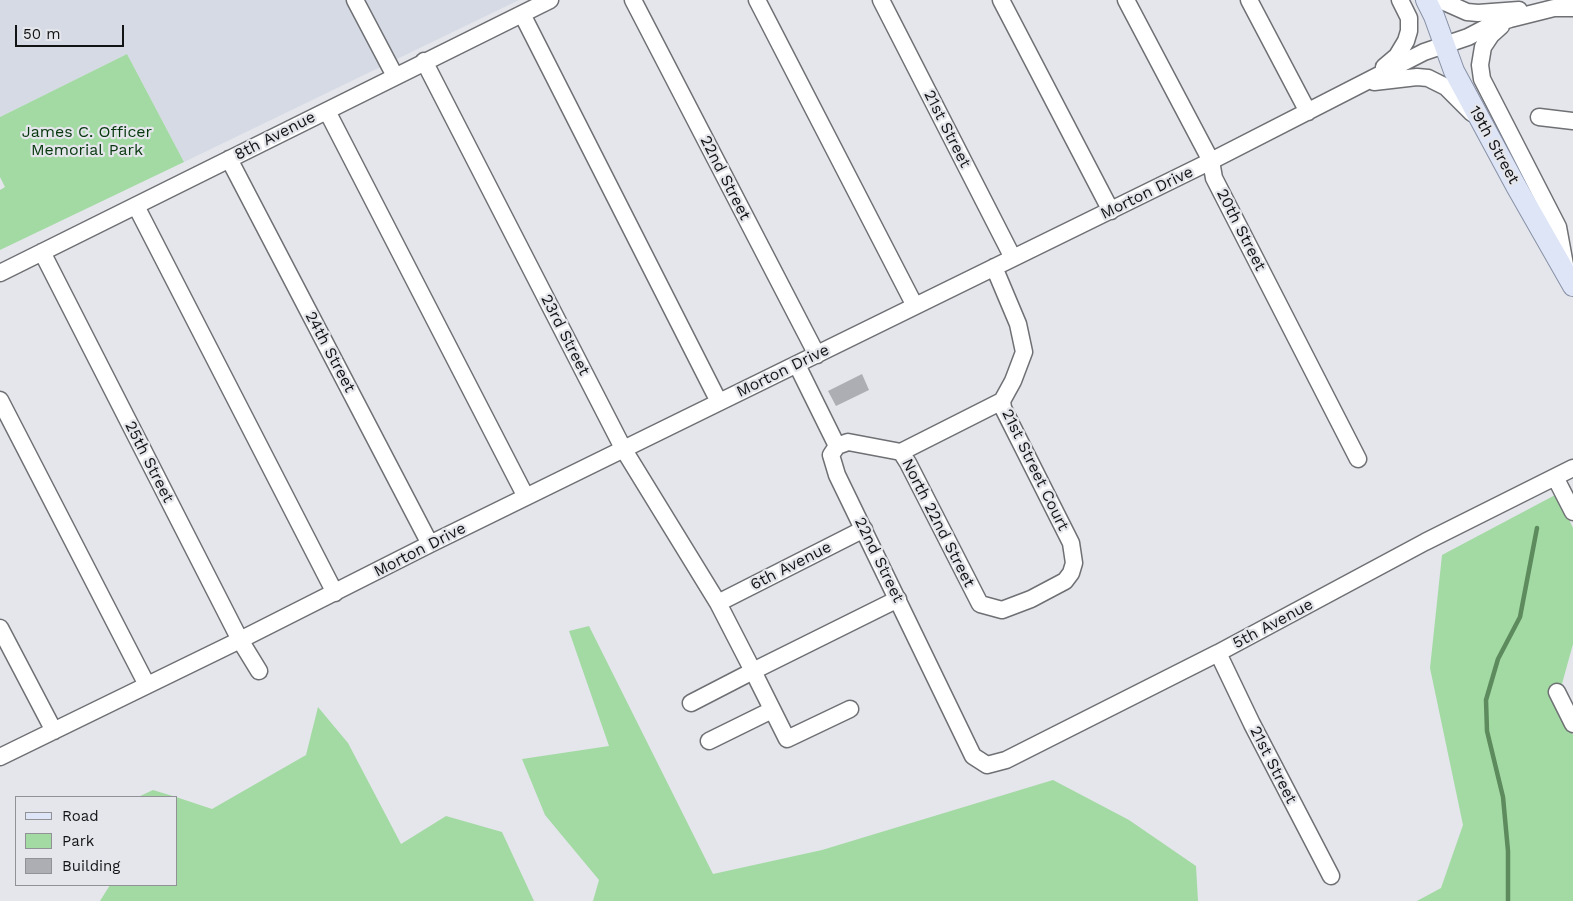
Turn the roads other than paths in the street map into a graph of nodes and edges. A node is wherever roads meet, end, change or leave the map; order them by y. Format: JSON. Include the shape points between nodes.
{"nodes":[{"id":1,"x":355,"y":0,"type":"edge"},
{"id":2,"x":550,"y":0,"type":"edge"},
{"id":3,"x":633,"y":0,"type":"edge"},
{"id":4,"x":757,"y":0,"type":"edge"},
{"id":5,"x":881,"y":0,"type":"edge"},
{"id":6,"x":1002,"y":0,"type":"edge"},
{"id":7,"x":1126,"y":0,"type":"edge"},
{"id":8,"x":1249,"y":0,"type":"edge"},
{"id":9,"x":1400,"y":0,"type":"edge"},
{"id":10,"x":1426,"y":0,"type":"edge"},
{"id":11,"x":1440,"y":0,"type":"edge"},
{"id":12,"x":1554,"y":8,"type":"junction"},
{"id":13,"x":1573,"y":8,"type":"edge"},
{"id":14,"x":522,"y":14,"type":"junction"},
{"id":15,"x":1510,"y":19,"type":"junction"},
{"id":16,"x":1445,"y":46,"type":"junction"},
{"id":17,"x":424,"y":61,"type":"junction"},
{"id":18,"x":395,"y":76,"type":"junction"},
{"id":19,"x":1368,"y":81,"type":"junction"},
{"id":20,"x":327,"y":110,"type":"junction"},
{"id":21,"x":1308,"y":112,"type":"junction"},
{"id":22,"x":1539,"y":117,"type":"dead end"},
{"id":23,"x":1479,"y":119,"type":"junction"},
{"id":24,"x":1573,"y":121,"type":"edge"},
{"id":25,"x":229,"y":159,"type":"junction"},
{"id":26,"x":1211,"y":162,"type":"junction"},
{"id":27,"x":136,"y":206,"type":"junction"},
{"id":28,"x":1111,"y":211,"type":"junction"},
{"id":29,"x":42,"y":252,"type":"junction"},
{"id":30,"x":1013,"y":258,"type":"junction"},
{"id":31,"x":994,"y":267,"type":"junction"},
{"id":32,"x":0,"y":273,"type":"edge"},
{"id":33,"x":1570,"y":278,"type":"edge"},
{"id":34,"x":915,"y":306,"type":"junction"},
{"id":35,"x":817,"y":355,"type":"junction"},
{"id":36,"x":797,"y":365,"type":"junction"},
{"id":37,"x":0,"y":400,"type":"edge"},
{"id":38,"x":1002,"y":401,"type":"junction"},
{"id":39,"x":719,"y":402,"type":"junction"},
{"id":40,"x":837,"y":446,"type":"junction"},
{"id":41,"x":624,"y":450,"type":"junction"},
{"id":42,"x":901,"y":452,"type":"junction"},
{"id":43,"x":1358,"y":459,"type":"dead end"},
{"id":44,"x":1573,"y":468,"type":"edge"},
{"id":45,"x":1555,"y":477,"type":"junction"},
{"id":46,"x":526,"y":497,"type":"junction"},
{"id":47,"x":1573,"y":512,"type":"edge"},
{"id":48,"x":864,"y":529,"type":"junction"},
{"id":49,"x":430,"y":544,"type":"junction"},
{"id":50,"x":336,"y":593,"type":"junction"},
{"id":51,"x":1030,"y":598,"type":"joint"},
{"id":52,"x":898,"y":599,"type":"junction"},
{"id":53,"x":718,"y":603,"type":"junction"},
{"id":54,"x":0,"y":628,"type":"edge"},
{"id":55,"x":240,"y":640,"type":"junction"},
{"id":56,"x":1218,"y":653,"type":"junction"},
{"id":57,"x":259,"y":671,"type":"dead end"},
{"id":58,"x":753,"y":671,"type":"junction"},
{"id":59,"x":147,"y":684,"type":"junction"},
{"id":60,"x":1557,"y":692,"type":"dead end"},
{"id":61,"x":691,"y":703,"type":"dead end"},
{"id":62,"x":850,"y":709,"type":"dead end"},
{"id":63,"x":772,"y":710,"type":"junction"},
{"id":64,"x":1573,"y":724,"type":"edge"},
{"id":65,"x":54,"y":731,"type":"junction"},
{"id":66,"x":709,"y":741,"type":"dead end"},
{"id":67,"x":973,"y":756,"type":"joint"},
{"id":68,"x":0,"y":757,"type":"edge"},
{"id":69,"x":1331,"y":876,"type":"dead end"}],
"edges":[{"from":1,"to":18,"type":"street"},
{"from":2,"to":14,"type":"street","name":"8th Avenue"},
{"from":3,"to":35,"type":"street","name":"22nd Street"},
{"from":4,"to":34,"type":"street"},
{"from":5,"to":30,"type":"street","name":"21st Street"},
{"from":6,"to":28,"type":"street"},
{"from":7,"to":26,"type":"street","name":"20th Street"},
{"from":8,"to":21,"type":"street"},
{"from":9,"to":19,"type":"street","via":[[1409,18],[1406,41],[1397,56]]},
{"from":10,"to":16,"type":"main road","name":"19th Street"},
{"from":11,"to":12,"type":"street","via":[[1467,12],[1478,13]]},
{"from":12,"to":13,"type":"street","name":"Morton Drive"},
{"from":12,"to":15,"type":"street","name":"Morton Drive"},
{"from":14,"to":17,"type":"street","name":"8th Avenue"},
{"from":14,"to":39,"type":"street"},
{"from":15,"to":16,"type":"street","name":"Morton Drive"},
{"from":15,"to":33,"type":"street","via":[[1486,40],[1480,72],[1558,227]]},
{"from":16,"to":19,"type":"street","name":"Morton Drive","via":[[1424,52]]},
{"from":16,"to":23,"type":"main road","name":"19th Street"},
{"from":17,"to":18,"type":"street","name":"8th Avenue"},
{"from":17,"to":41,"type":"street","name":"23rd Street"},
{"from":18,"to":20,"type":"street","name":"8th Avenue"},
{"from":19,"to":21,"type":"street","name":"Morton Drive"},
{"from":19,"to":23,"type":"street","via":[[1428,78],[1446,87]]},
{"from":20,"to":25,"type":"street","name":"8th Avenue"},
{"from":20,"to":46,"type":"street"},
{"from":21,"to":26,"type":"street","name":"Morton Drive"},
{"from":22,"to":24,"type":"street"},
{"from":23,"to":33,"type":"main road","name":"19th Street"},
{"from":25,"to":27,"type":"street","name":"8th Avenue"},
{"from":25,"to":49,"type":"street","name":"24th Street"},
{"from":26,"to":28,"type":"street","name":"Morton Drive"},
{"from":26,"to":43,"type":"street","name":"20th Street","via":[[1214,178]]},
{"from":27,"to":29,"type":"street","name":"8th Avenue"},
{"from":27,"to":50,"type":"street"},
{"from":28,"to":30,"type":"street","name":"Morton Drive"},
{"from":29,"to":32,"type":"street","name":"8th Avenue"},
{"from":29,"to":55,"type":"street","name":"25th Street"},
{"from":30,"to":31,"type":"street","name":"Morton Drive"},
{"from":31,"to":34,"type":"street","name":"Morton Drive"},
{"from":31,"to":38,"type":"street","name":"21st Street Court","via":[[1018,324],[1024,352]]},
{"from":34,"to":35,"type":"street","name":"Morton Drive"},
{"from":35,"to":36,"type":"street","name":"Morton Drive"},
{"from":36,"to":39,"type":"street","name":"Morton Drive"},
{"from":36,"to":40,"type":"street"},
{"from":37,"to":59,"type":"street"},
{"from":38,"to":42,"type":"street"},
{"from":38,"to":51,"type":"street","name":"21st Street Court","via":[[1074,552],[1071,573],[1065,581]]},
{"from":39,"to":41,"type":"street","name":"Morton Drive"},
{"from":40,"to":42,"type":"street","name":"North 22nd Street","via":[[848,442]]},
{"from":40,"to":48,"type":"street","name":"22nd Street","via":[[831,455],[833,464]]},
{"from":41,"to":46,"type":"street","name":"Morton Drive"},
{"from":41,"to":53,"type":"street","name":"23rd Street"},
{"from":42,"to":51,"type":"street","name":"North 22nd Street","via":[[980,604],[1002,610]]},
{"from":44,"to":45,"type":"street","name":"5th Avenue"},
{"from":45,"to":47,"type":"street"},
{"from":45,"to":56,"type":"street","name":"5th Avenue","via":[[1425,542]]},
{"from":46,"to":49,"type":"street","name":"Morton Drive"},
{"from":48,"to":52,"type":"street","name":"22nd Street"},
{"from":48,"to":53,"type":"street","name":"6th Avenue"},
{"from":49,"to":50,"type":"street","name":"Morton Drive"},
{"from":50,"to":55,"type":"street","name":"Morton Drive"},
{"from":52,"to":58,"type":"street"},
{"from":52,"to":67,"type":"street","name":"22nd Street"},
{"from":53,"to":58,"type":"street","name":"23rd Street"},
{"from":54,"to":65,"type":"street"},
{"from":55,"to":57,"type":"street","name":"25th Street"},
{"from":55,"to":59,"type":"street","name":"Morton Drive"},
{"from":56,"to":67,"type":"street","name":"5th Avenue","via":[[1006,760],[987,765]]},
{"from":56,"to":69,"type":"street","name":"21st Street"},
{"from":58,"to":61,"type":"street"},
{"from":58,"to":63,"type":"street","name":"23rd Street"},
{"from":59,"to":65,"type":"street","name":"Morton Drive"},
{"from":60,"to":64,"type":"street"},
{"from":62,"to":63,"type":"street","name":"23rd Street","via":[[787,740]]},
{"from":63,"to":66,"type":"street"},
{"from":65,"to":68,"type":"street","name":"Morton Drive"}]}
